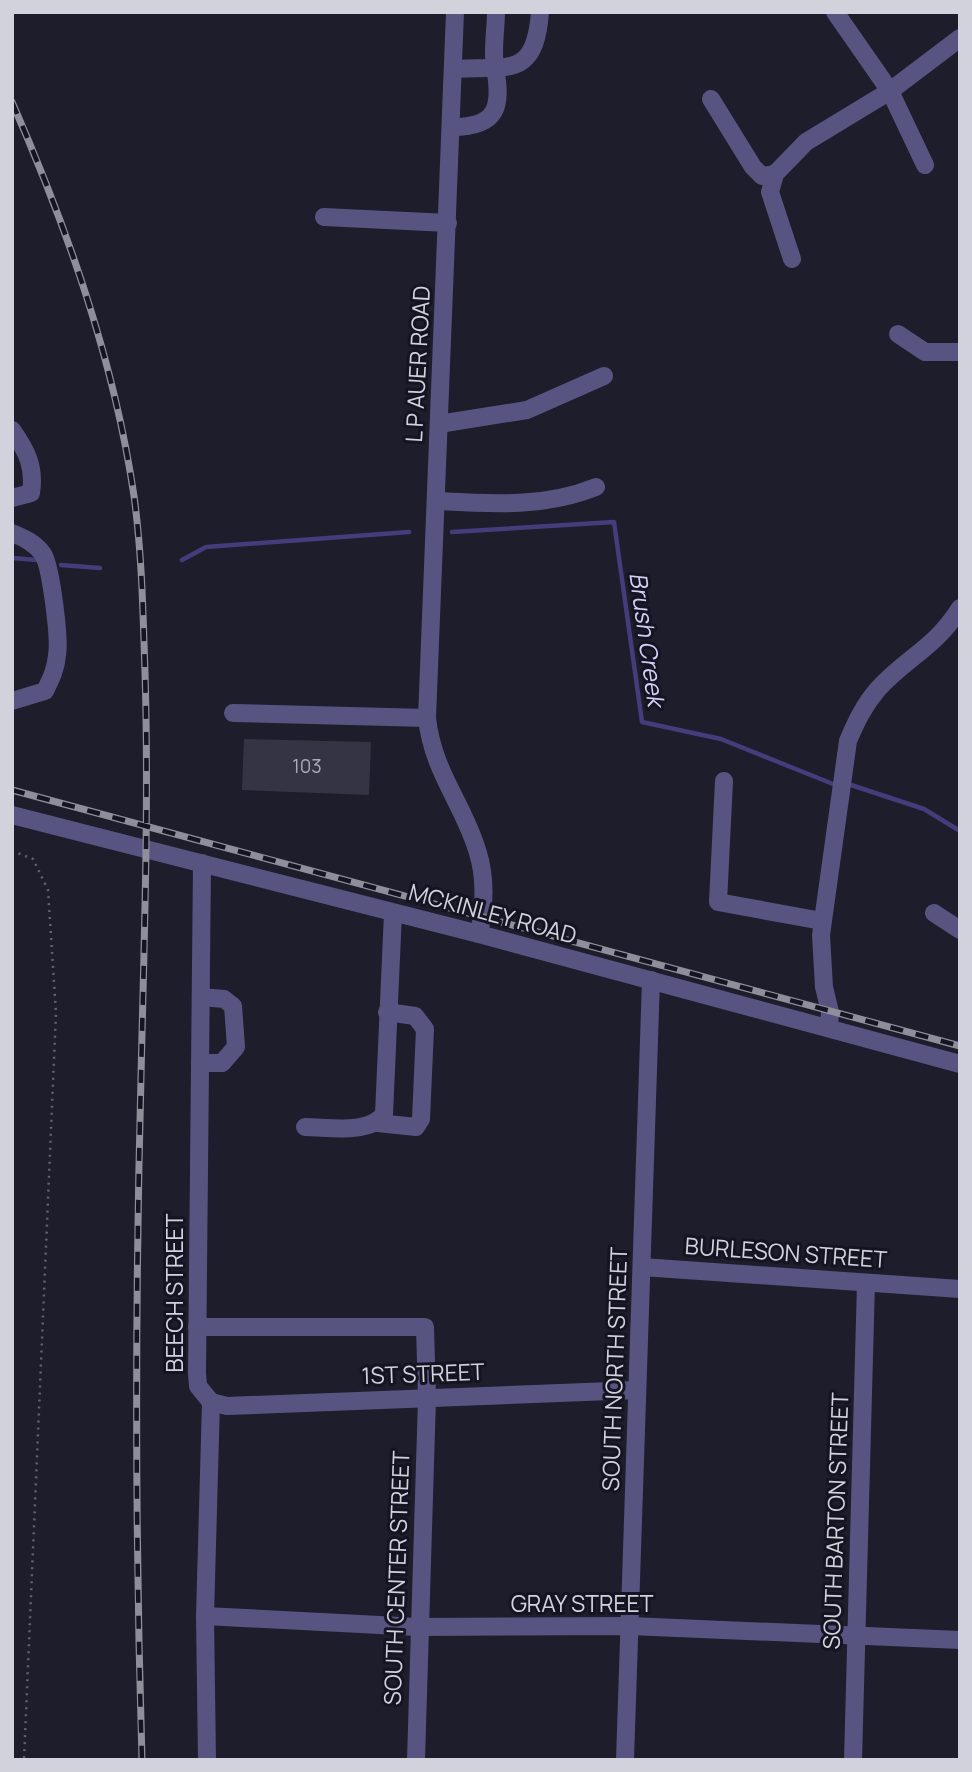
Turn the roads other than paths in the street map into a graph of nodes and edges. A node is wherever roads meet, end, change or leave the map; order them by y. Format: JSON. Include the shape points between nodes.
{"nodes":[{"id":1,"x":455,"y":12,"type":"edge"},
{"id":2,"x":496,"y":12,"type":"edge"},
{"id":3,"x":540,"y":12,"type":"edge"},
{"id":4,"x":835,"y":12,"type":"edge"},
{"id":5,"x":960,"y":38,"type":"edge"},
{"id":6,"x":495,"y":67,"type":"junction"},
{"id":7,"x":455,"y":69,"type":"junction"},
{"id":8,"x":890,"y":91,"type":"junction"},
{"id":9,"x":711,"y":99,"type":"dead end"},
{"id":10,"x":452,"y":127,"type":"junction"},
{"id":11,"x":925,"y":165,"type":"dead end"},
{"id":12,"x":775,"y":174,"type":"junction"},
{"id":13,"x":324,"y":217,"type":"dead end"},
{"id":14,"x":448,"y":223,"type":"junction"},
{"id":15,"x":792,"y":259,"type":"dead end"},
{"id":16,"x":898,"y":334,"type":"dead end"},
{"id":17,"x":960,"y":352,"type":"edge"},
{"id":18,"x":604,"y":376,"type":"dead end"},
{"id":19,"x":439,"y":424,"type":"junction"},
{"id":20,"x":12,"y":430,"type":"edge"},
{"id":21,"x":596,"y":487,"type":"dead end"},
{"id":22,"x":12,"y":498,"type":"edge"},
{"id":23,"x":436,"y":501,"type":"junction"},
{"id":24,"x":12,"y":533,"type":"edge"},
{"id":25,"x":960,"y":608,"type":"edge"},
{"id":26,"x":12,"y":701,"type":"edge"},
{"id":27,"x":233,"y":713,"type":"dead end"},
{"id":28,"x":426,"y":718,"type":"junction"},
{"id":29,"x":724,"y":781,"type":"dead end"},
{"id":30,"x":12,"y":816,"type":"edge"},
{"id":31,"x":202,"y":863,"type":"junction"},
{"id":32,"x":393,"y":912,"type":"junction"},
{"id":33,"x":934,"y":914,"type":"dead end"},
{"id":34,"x":822,"y":921,"type":"junction"},
{"id":35,"x":960,"y":930,"type":"edge"},
{"id":36,"x":479,"y":934,"type":"junction"},
{"id":37,"x":651,"y":980,"type":"junction"},
{"id":38,"x":201,"y":997,"type":"junction"},
{"id":39,"x":387,"y":1012,"type":"junction"},
{"id":40,"x":829,"y":1027,"type":"junction"},
{"id":41,"x":200,"y":1063,"type":"junction"},
{"id":42,"x":960,"y":1064,"type":"edge"},
{"id":43,"x":378,"y":1123,"type":"junction"},
{"id":44,"x":305,"y":1127,"type":"dead end"},
{"id":45,"x":642,"y":1267,"type":"junction"},
{"id":46,"x":866,"y":1283,"type":"junction"},
{"id":47,"x":960,"y":1289,"type":"edge"},
{"id":48,"x":197,"y":1327,"type":"junction"},
{"id":49,"x":637,"y":1390,"type":"junction"},
{"id":50,"x":427,"y":1398,"type":"junction"},
{"id":51,"x":211,"y":1402,"type":"junction"},
{"id":52,"x":205,"y":1616,"type":"junction"},
{"id":53,"x":630,"y":1626,"type":"junction"},
{"id":54,"x":418,"y":1627,"type":"junction"},
{"id":55,"x":856,"y":1637,"type":"junction"},
{"id":56,"x":960,"y":1640,"type":"edge"},
{"id":57,"x":206,"y":1760,"type":"edge"},
{"id":58,"x":416,"y":1760,"type":"edge"},
{"id":59,"x":625,"y":1760,"type":"edge"},
{"id":60,"x":853,"y":1760,"type":"edge"}],
"edges":[{"from":1,"to":7,"type":"street","name":"L P AUER ROAD"},
{"from":2,"to":6,"type":"street"},
{"from":3,"to":6,"type":"street","via":[[538,43],[527,60]]},
{"from":4,"to":8,"type":"street"},
{"from":5,"to":8,"type":"street"},
{"from":6,"to":7,"type":"street"},
{"from":6,"to":10,"type":"street","via":[[499,98],[493,114],[473,127]]},
{"from":7,"to":10,"type":"street","name":"L P AUER ROAD"},
{"from":8,"to":11,"type":"street"},
{"from":8,"to":12,"type":"street","via":[[806,142]]},
{"from":9,"to":12,"type":"street","via":[[753,167],[762,176]]},
{"from":10,"to":14,"type":"street","name":"L P AUER ROAD"},
{"from":12,"to":15,"type":"street","via":[[770,192]]},
{"from":13,"to":14,"type":"street"},
{"from":14,"to":19,"type":"street","name":"L P AUER ROAD"},
{"from":16,"to":17,"type":"street","via":[[925,352]]},
{"from":18,"to":19,"type":"street","via":[[527,410]]},
{"from":19,"to":23,"type":"street","name":"L P AUER ROAD"},
{"from":20,"to":22,"type":"street","via":[[29,455],[34,477],[31,493]]},
{"from":21,"to":23,"type":"street","via":[[544,502]]},
{"from":23,"to":28,"type":"street","name":"L P AUER ROAD"},
{"from":24,"to":26,"type":"street","via":[[30,541],[50,570],[58,653],[45,691]]},
{"from":25,"to":34,"type":"street","via":[[937,639],[880,687],[860,713],[846,750]]},
{"from":27,"to":28,"type":"street"},
{"from":28,"to":36,"type":"street","name":"L P AUER ROAD","via":[[430,747],[478,854],[483,886]]},
{"from":29,"to":34,"type":"street","via":[[718,902]]},
{"from":30,"to":31,"type":"street","name":"MCKINLEY ROAD"},
{"from":31,"to":32,"type":"street","name":"MCKINLEY ROAD"},
{"from":31,"to":38,"type":"street","name":"BEECH STREET"},
{"from":32,"to":36,"type":"street","name":"MCKINLEY ROAD"},
{"from":32,"to":39,"type":"street"},
{"from":33,"to":35,"type":"street"},
{"from":34,"to":40,"type":"street"},
{"from":36,"to":37,"type":"street","name":"MCKINLEY ROAD"},
{"from":37,"to":40,"type":"street","name":"MCKINLEY ROAD"},
{"from":37,"to":45,"type":"street","name":"SOUTH NORTH STREET"},
{"from":38,"to":41,"type":"street","name":"BEECH STREET"},
{"from":38,"to":41,"type":"street","via":[[224,999],[233,1006],[236,1047],[222,1063]]},
{"from":39,"to":43,"type":"street","via":[[384,1114]]},
{"from":39,"to":43,"type":"street","via":[[415,1016],[425,1029],[421,1119],[416,1127]]},
{"from":40,"to":42,"type":"street","name":"MCKINLEY ROAD"},
{"from":41,"to":48,"type":"street","name":"BEECH STREET"},
{"from":43,"to":44,"type":"street"},
{"from":45,"to":46,"type":"street","name":"BURLESON STREET"},
{"from":45,"to":49,"type":"street","name":"SOUTH NORTH STREET"},
{"from":46,"to":47,"type":"street","name":"BURLESON STREET"},
{"from":46,"to":55,"type":"street","name":"SOUTH BARTON STREET"},
{"from":48,"to":50,"type":"street","name":"SOUTH CENTER STREET","via":[[425,1327]]},
{"from":48,"to":51,"type":"street","name":"BEECH STREET","via":[[198,1386]]},
{"from":49,"to":50,"type":"street","name":"1ST STREET"},
{"from":49,"to":53,"type":"street","name":"SOUTH NORTH STREET"},
{"from":50,"to":51,"type":"street","name":"1ST STREET","via":[[227,1406]]},
{"from":50,"to":54,"type":"street","name":"SOUTH CENTER STREET"},
{"from":51,"to":52,"type":"street","name":"BEECH STREET"},
{"from":52,"to":54,"type":"street","name":"GRAY STREET"},
{"from":52,"to":57,"type":"street","name":"BEECH STREET"},
{"from":53,"to":54,"type":"street","name":"GRAY STREET"},
{"from":53,"to":55,"type":"street","name":"GRAY STREET"},
{"from":53,"to":59,"type":"street","name":"SOUTH NORTH STREET"},
{"from":54,"to":58,"type":"street","name":"SOUTH CENTER STREET"},
{"from":55,"to":56,"type":"street","name":"GRAY STREET"},
{"from":55,"to":60,"type":"street","name":"SOUTH BARTON STREET"}]}
